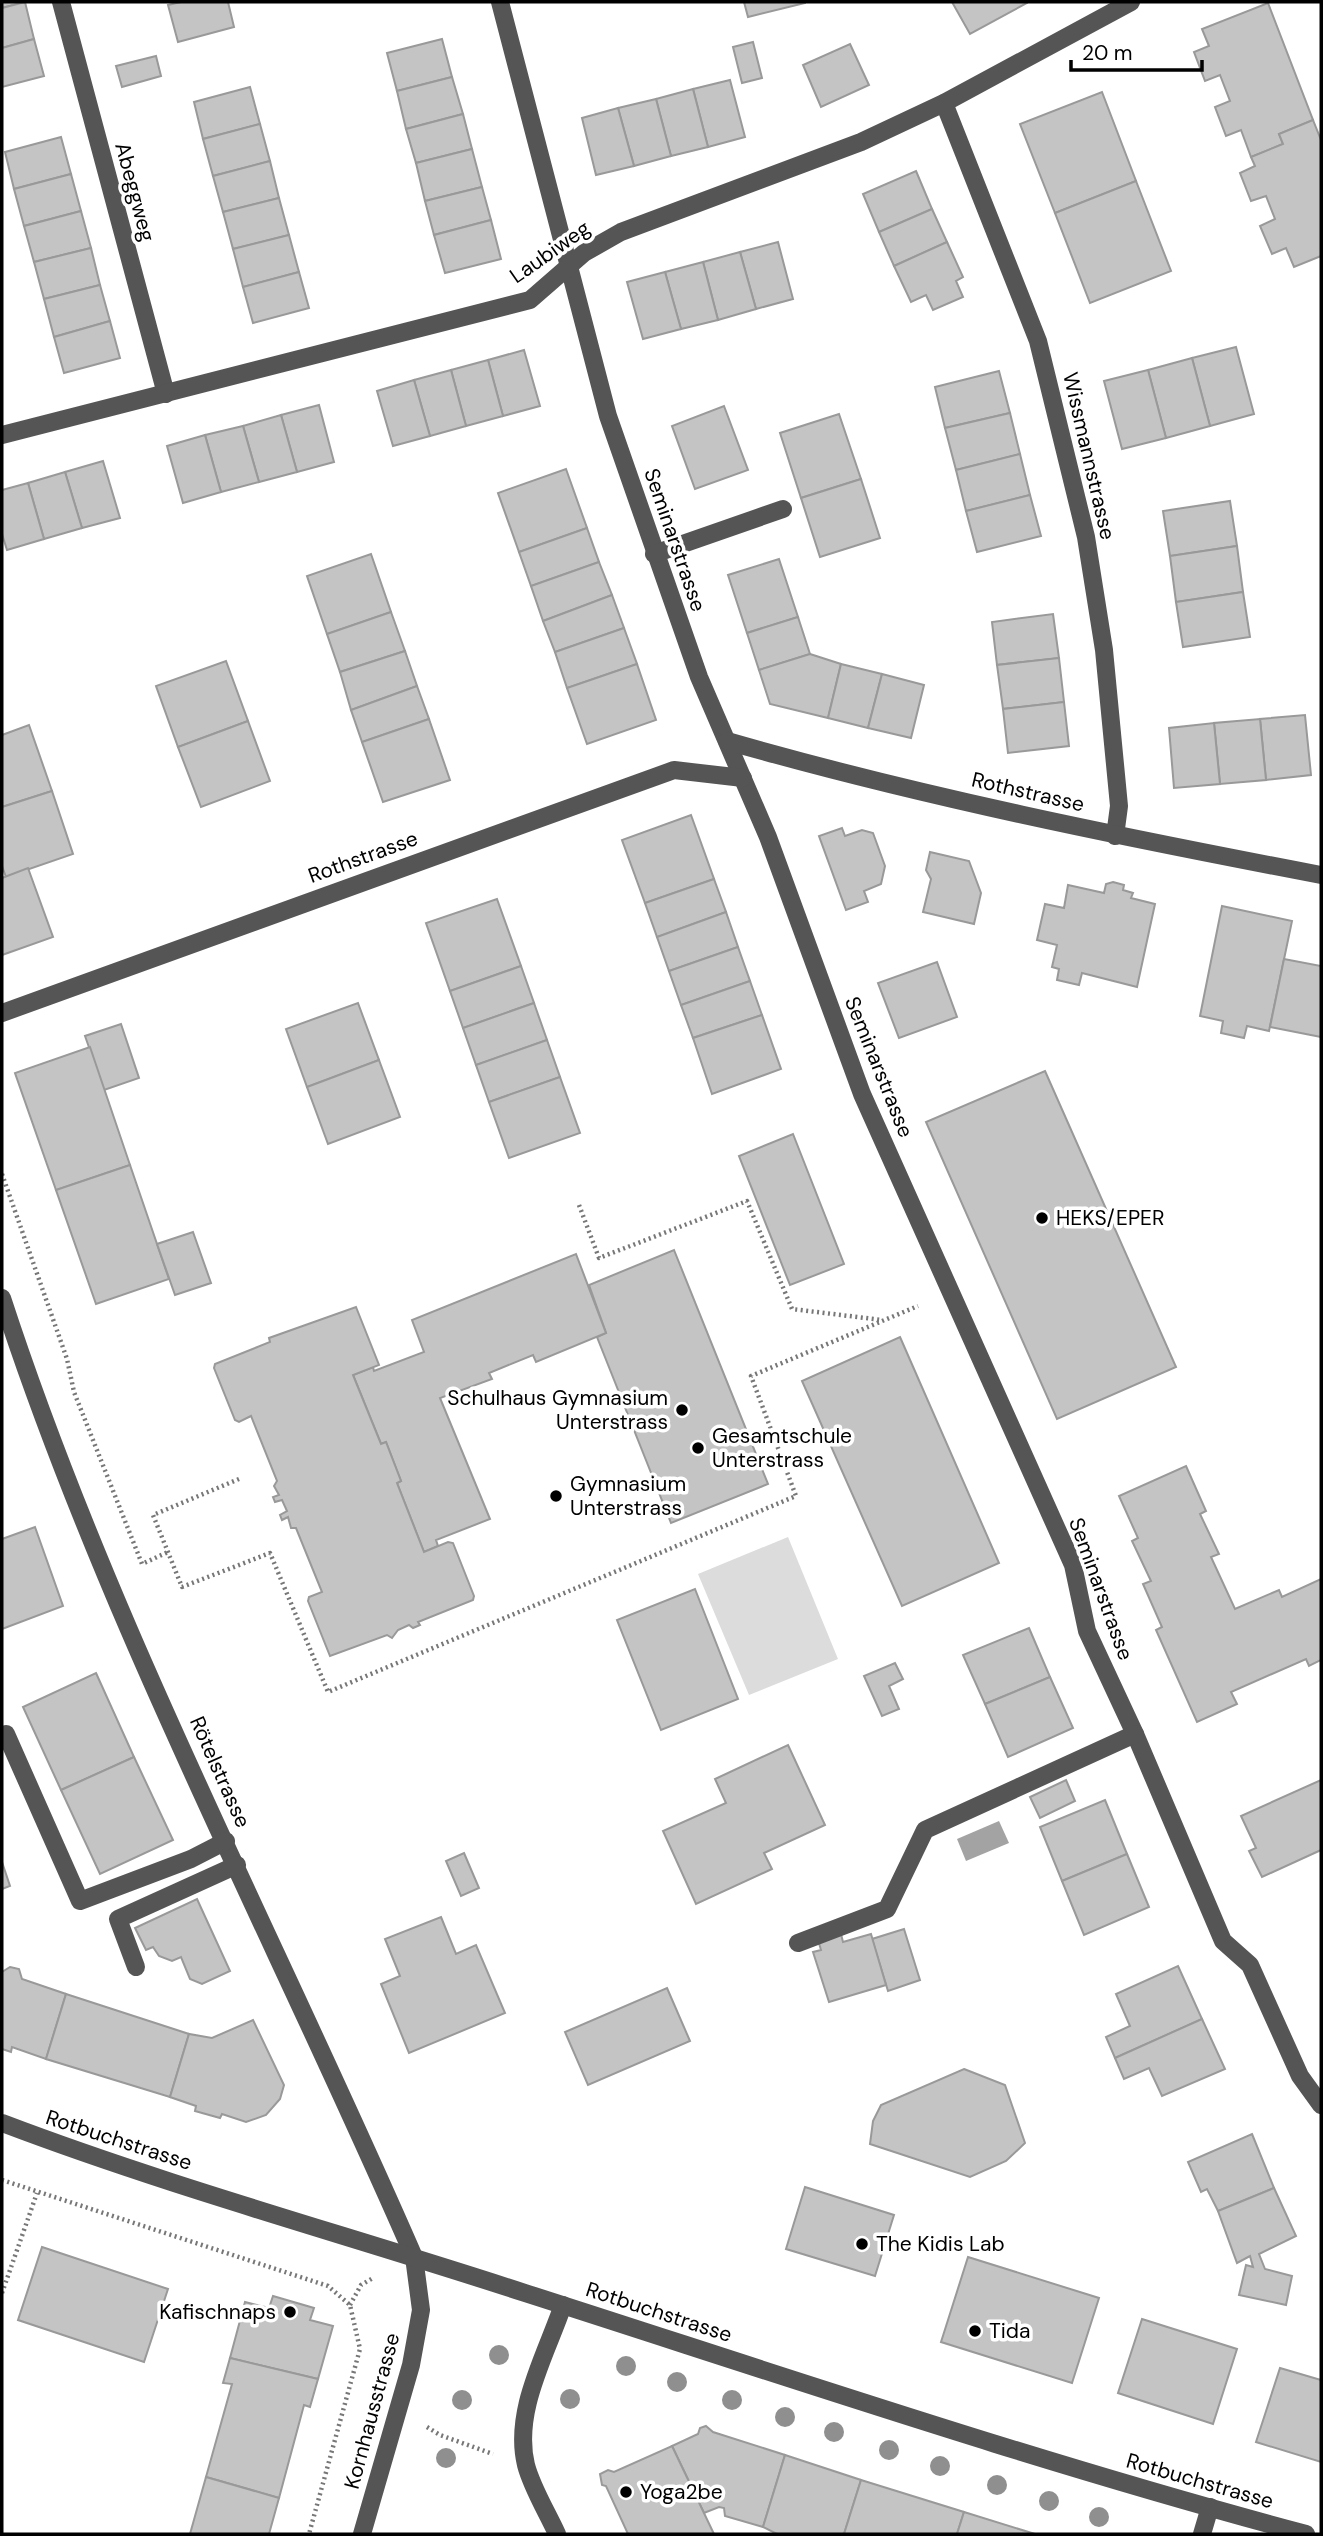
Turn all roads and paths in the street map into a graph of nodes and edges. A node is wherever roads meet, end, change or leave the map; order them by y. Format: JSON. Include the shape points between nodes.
{"nodes":[{"id":1,"x":61,"y":2,"type":"edge"},
{"id":2,"x":500,"y":2,"type":"edge"},
{"id":3,"x":1131,"y":2,"type":"edge"},
{"id":4,"x":1097,"y":9,"type":"edge"},
{"id":5,"x":944,"y":103,"type":"junction"},
{"id":6,"x":567,"y":267,"type":"junction"},
{"id":7,"x":166,"y":394,"type":"junction"},
{"id":8,"x":2,"y":435,"type":"edge"},
{"id":9,"x":783,"y":509,"type":"dead end"},
{"id":10,"x":654,"y":554,"type":"junction"},
{"id":11,"x":727,"y":741,"type":"junction"},
{"id":12,"x":743,"y":778,"type":"junction"},
{"id":13,"x":1115,"y":835,"type":"junction"},
{"id":14,"x":1321,"y":875,"type":"edge"},
{"id":15,"x":2,"y":1013,"type":"edge"},
{"id":16,"x":2,"y":1174,"type":"edge"},
{"id":17,"x":579,"y":1205,"type":"dead end"},
{"id":18,"x":2,"y":1298,"type":"edge"},
{"id":19,"x":918,"y":1306,"type":"dead end"},
{"id":20,"x":883,"y":1321,"type":"junction"},
{"id":21,"x":239,"y":1479,"type":"dead end"},
{"id":22,"x":168,"y":1552,"type":"junction"},
{"id":23,"x":6,"y":1734,"type":"dead end"},
{"id":24,"x":1135,"y":1734,"type":"junction"},
{"id":25,"x":226,"y":1841,"type":"junction"},
{"id":26,"x":237,"y":1865,"type":"junction"},
{"id":27,"x":798,"y":1942,"type":"dead end"},
{"id":28,"x":136,"y":1967,"type":"dead end"},
{"id":29,"x":1321,"y":2105,"type":"edge"},
{"id":30,"x":2,"y":2123,"type":"edge"},
{"id":31,"x":2,"y":2180,"type":"edge"},
{"id":32,"x":37,"y":2193,"type":"junction"},
{"id":33,"x":414,"y":2257,"type":"junction"},
{"id":34,"x":2,"y":2293,"type":"edge"},
{"id":35,"x":563,"y":2305,"type":"junction"},
{"id":36,"x":398,"y":2409,"type":"junction"},
{"id":37,"x":526,"y":2466,"type":"junction"},
{"id":38,"x":1210,"y":2507,"type":"junction"},
{"id":39,"x":309,"y":2534,"type":"edge"},
{"id":40,"x":362,"y":2534,"type":"edge"},
{"id":41,"x":557,"y":2534,"type":"edge"},
{"id":42,"x":1202,"y":2534,"type":"edge"},
{"id":43,"x":1306,"y":2534,"type":"edge"}],
"edges":[{"from":1,"to":7,"type":"street","name":"Abeggweg"},
{"from":2,"to":6,"type":"street","name":"Seminarstrasse"},
{"from":3,"to":4,"type":"street","name":"Laubiweg"},
{"from":4,"to":5,"type":"street","name":"Laubiweg"},
{"from":5,"to":6,"type":"street","name":"Laubiweg","via":[[861,142],[621,232]]},
{"from":5,"to":13,"type":"street","name":"Wissmannstrasse","via":[[1038,341],[1086,537],[1104,650],[1119,806]]},
{"from":6,"to":7,"type":"street","name":"Laubiweg","via":[[530,300]]},
{"from":6,"to":10,"type":"street","name":"Seminarstrasse","via":[[608,416]]},
{"from":7,"to":8,"type":"street","name":"Laubiweg"},
{"from":9,"to":10,"type":"street"},
{"from":10,"to":11,"type":"street","name":"Seminarstrasse"},
{"from":11,"to":12,"type":"street","name":"Seminarstrasse"},
{"from":11,"to":13,"type":"street","name":"Rothstrasse","via":[[830,771]]},
{"from":12,"to":15,"type":"street","name":"Rothstrasse","via":[[674,770]]},
{"from":12,"to":24,"type":"street","name":"Seminarstrasse","via":[[862,1094],[1073,1565],[1087,1631]]},
{"from":13,"to":14,"type":"street","name":"Rothstrasse"},
{"from":16,"to":22,"type":"path","via":[[67,1359],[74,1392],[142,1564]]},
{"from":17,"to":20,"type":"path","via":[[599,1258],[747,1201],[792,1309]]},
{"from":18,"to":25,"type":"street","name":"Rötelstrasse","via":[[26,1374],[107,1580]]},
{"from":19,"to":20,"type":"path"},
{"from":20,"to":22,"type":"path","via":[[751,1376],[796,1496],[328,1692],[270,1553],[182,1587]]},
{"from":21,"to":22,"type":"path","via":[[153,1515]]},
{"from":23,"to":25,"type":"street","via":[[80,1901]]},
{"from":24,"to":27,"type":"street","via":[[925,1830],[887,1909]]},
{"from":24,"to":29,"type":"street","name":"Seminarstrasse","via":[[1223,1941],[1250,1965],[1300,2076]]},
{"from":25,"to":26,"type":"street","name":"Rötelstrasse"},
{"from":26,"to":28,"type":"street","via":[[118,1919]]},
{"from":26,"to":33,"type":"street","name":"Rötelstrasse"},
{"from":30,"to":33,"type":"street","name":"Rotbuchstrasse","via":[[67,2148]]},
{"from":31,"to":32,"type":"path"},
{"from":32,"to":34,"type":"path"},
{"from":32,"to":39,"type":"path","via":[[328,2286],[350,2305],[360,2349]]},
{"from":33,"to":35,"type":"street","name":"Rotbuchstrasse"},
{"from":33,"to":36,"type":"street","name":"Kornhausstrasse","via":[[421,2310]]},
{"from":35,"to":37,"type":"street","via":[[526,2407]]},
{"from":35,"to":38,"type":"street","name":"Rotbuchstrasse"},
{"from":36,"to":37,"type":"path","via":[[440,2435]]},
{"from":36,"to":40,"type":"street","name":"Kornhausstrasse"},
{"from":37,"to":41,"type":"street"},
{"from":38,"to":42,"type":"street"},
{"from":38,"to":43,"type":"street","name":"Rotbuchstrasse"}]}
